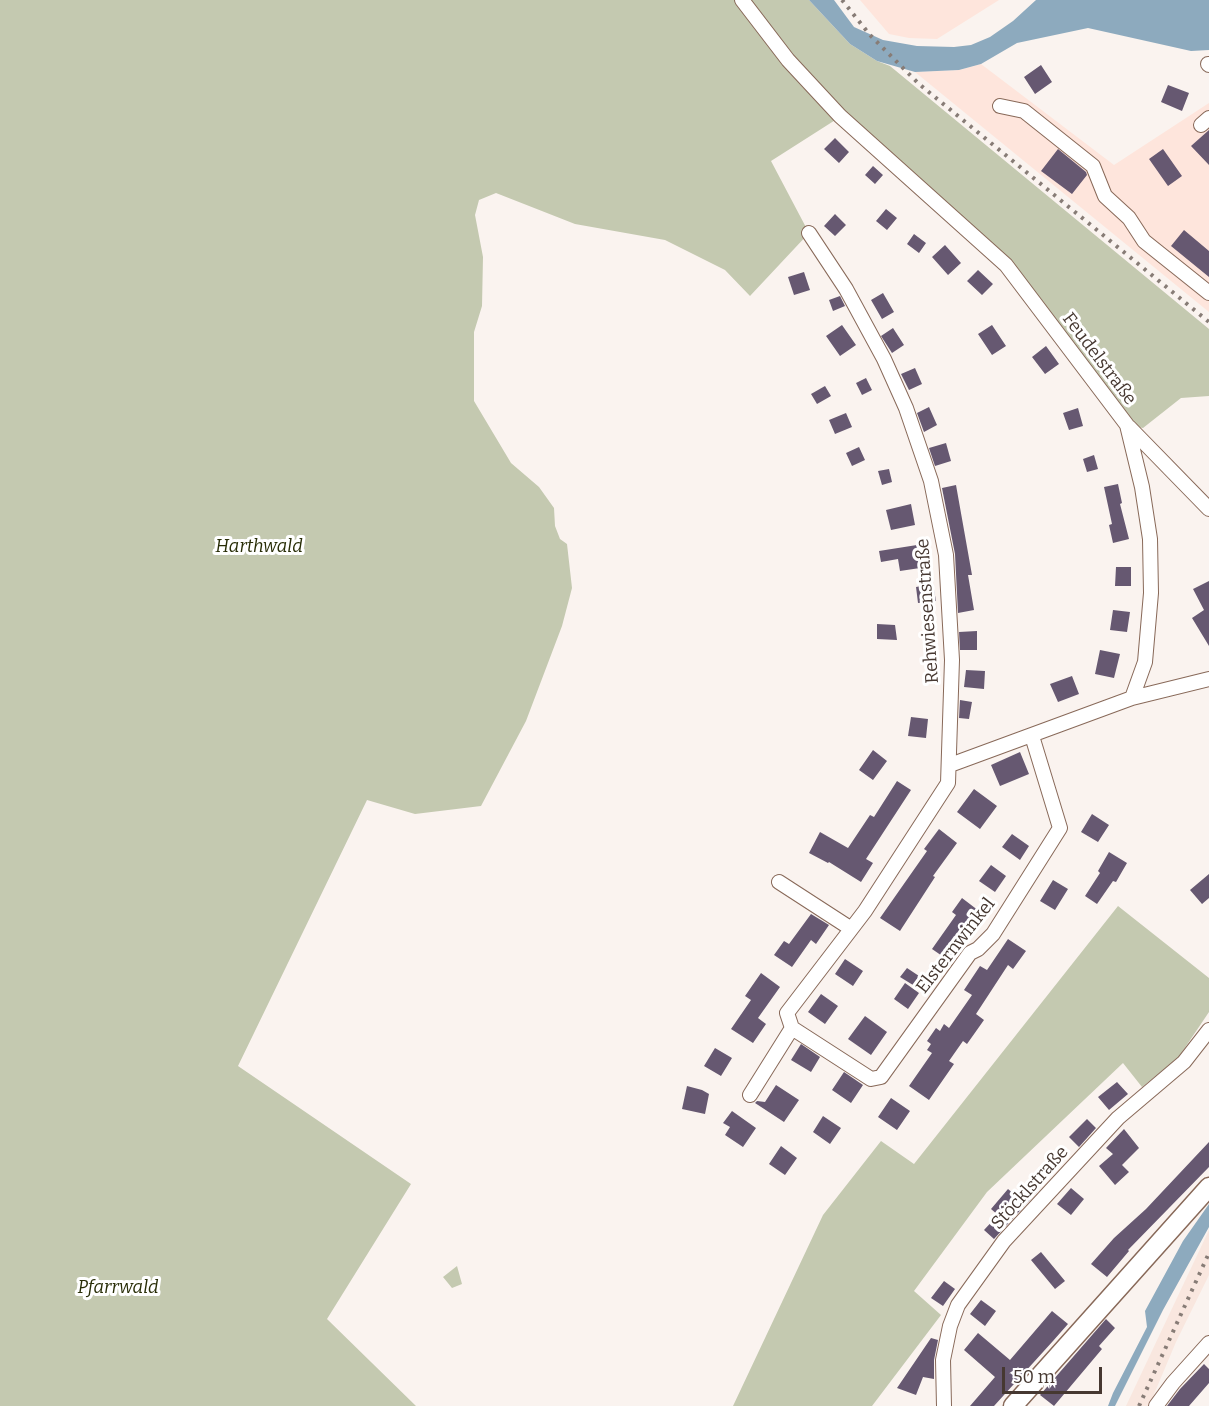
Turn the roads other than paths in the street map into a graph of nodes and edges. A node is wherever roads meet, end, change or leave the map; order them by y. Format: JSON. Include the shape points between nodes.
{"nodes":[{"id":1,"x":742,"y":0,"type":"edge"},
{"id":2,"x":1000,"y":106,"type":"dead end"},
{"id":3,"x":809,"y":233,"type":"dead end"},
{"id":4,"x":1209,"y":293,"type":"edge"},
{"id":5,"x":1127,"y":425,"type":"junction"},
{"id":6,"x":1209,"y":509,"type":"edge"},
{"id":7,"x":1209,"y":679,"type":"edge"},
{"id":8,"x":1132,"y":698,"type":"junction"},
{"id":9,"x":1032,"y":736,"type":"junction"},
{"id":10,"x":950,"y":765,"type":"junction"},
{"id":11,"x":778,"y":882,"type":"dead end"},
{"id":12,"x":850,"y":928,"type":"junction"},
{"id":13,"x":792,"y":1028,"type":"junction"},
{"id":14,"x":1209,"y":1030,"type":"edge"},
{"id":15,"x":750,"y":1095,"type":"dead end"},
{"id":16,"x":1209,"y":1188,"type":"edge"},
{"id":17,"x":1209,"y":1343,"type":"edge"},
{"id":18,"x":944,"y":1406,"type":"edge"},
{"id":19,"x":1013,"y":1406,"type":"edge"},
{"id":20,"x":1156,"y":1406,"type":"edge"}],
"edges":[{"from":1,"to":5,"type":"street","name":"Feudelstraße","via":[[788,60],[840,117],[1006,265]]},
{"from":2,"to":4,"type":"street","via":[[1024,111],[1093,166],[1104,196],[1129,218],[1144,241]]},
{"from":3,"to":10,"type":"street","name":"Rehwiesenstraße","via":[[846,289],[884,359],[931,481],[946,555],[952,660]]},
{"from":5,"to":6,"type":"street"},
{"from":5,"to":8,"type":"street","name":"Feudelstraße","via":[[1150,539],[1151,593],[1145,662]]},
{"from":7,"to":8,"type":"street"},
{"from":8,"to":9,"type":"street"},
{"from":9,"to":10,"type":"street"},
{"from":9,"to":13,"type":"street","name":"Elsternwinkel","via":[[1060,828],[993,934],[970,952],[881,1077],[871,1078]]},
{"from":10,"to":12,"type":"street","via":[[948,783]]},
{"from":11,"to":12,"type":"street"},
{"from":12,"to":13,"type":"street","via":[[787,1013]]},
{"from":13,"to":15,"type":"street"},
{"from":14,"to":18,"type":"street","name":"Stöcklstraße","via":[[1184,1062],[1118,1118],[1004,1241],[958,1305],[943,1360]]},
{"from":16,"to":19,"type":"main road"},
{"from":17,"to":20,"type":"street"}]}
